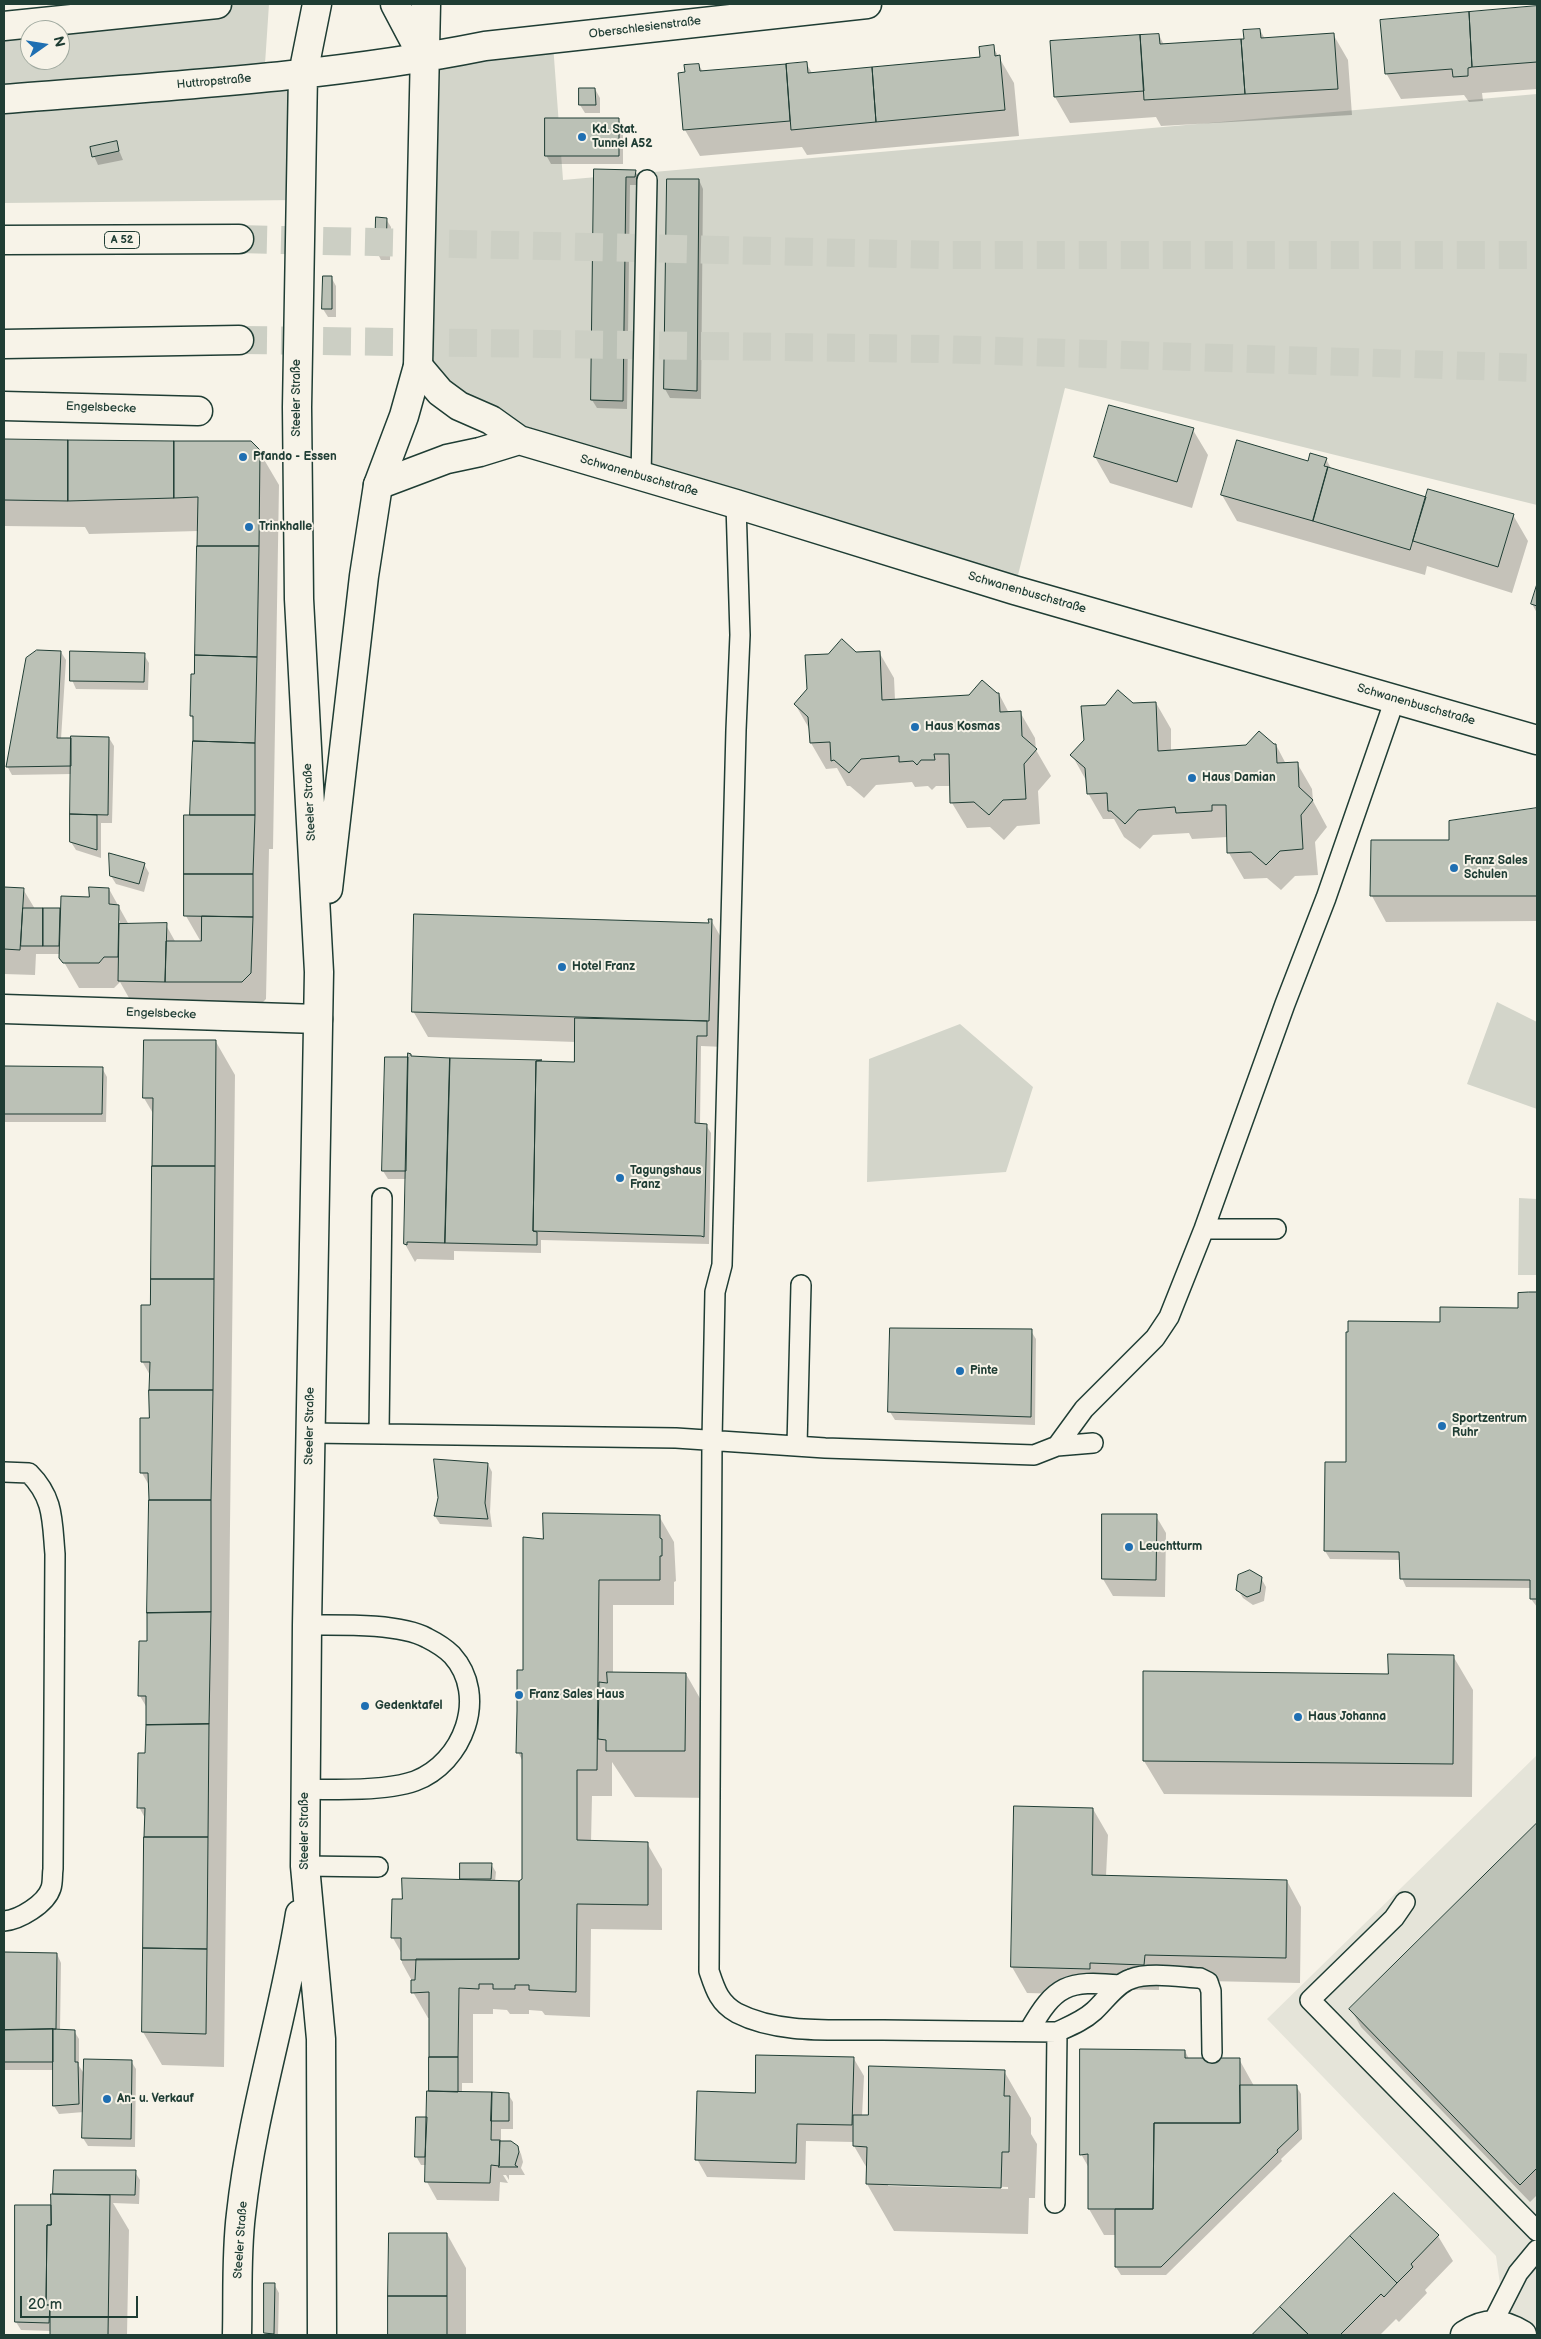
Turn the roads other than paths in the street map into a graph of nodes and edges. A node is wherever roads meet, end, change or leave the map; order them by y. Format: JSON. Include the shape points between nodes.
{"nodes":[{"id":1,"x":217,"y":4,"type":"edge"},
{"id":2,"x":317,"y":4,"type":"edge"},
{"id":3,"x":395,"y":4,"type":"edge"},
{"id":4,"x":426,"y":4,"type":"edge"},
{"id":5,"x":867,"y":4,"type":"edge"},
{"id":6,"x":74,"y":11,"type":"edge"},
{"id":7,"x":4,"y":26,"type":"edge"},
{"id":8,"x":424,"y":58,"type":"junction"},
{"id":9,"x":303,"y":74,"type":"junction"},
{"id":10,"x":4,"y":99,"type":"edge"},
{"id":11,"x":647,"y":180,"type":"dead end"},
{"id":12,"x":239,"y":239,"type":"tunnel mouth"},
{"id":13,"x":4,"y":240,"type":"edge"},
{"id":14,"x":239,"y":340,"type":"tunnel mouth"},
{"id":15,"x":4,"y":344,"type":"edge"},
{"id":16,"x":418,"y":366,"type":"junction"},
{"id":17,"x":4,"y":406,"type":"edge"},
{"id":18,"x":198,"y":411,"type":"dead end"},
{"id":19,"x":519,"y":440,"type":"junction"},
{"id":20,"x":641,"y":477,"type":"junction"},
{"id":21,"x":378,"y":485,"type":"junction"},
{"id":22,"x":736,"y":504,"type":"junction"},
{"id":23,"x":1395,"y":699,"type":"junction"},
{"id":24,"x":1537,"y":740,"type":"edge"},
{"id":25,"x":319,"y":972,"type":"junction"},
{"id":26,"x":4,"y":1009,"type":"edge"},
{"id":27,"x":318,"y":1019,"type":"junction"},
{"id":28,"x":382,"y":1198,"type":"dead end"},
{"id":29,"x":1204,"y":1229,"type":"junction"},
{"id":30,"x":1276,"y":1229,"type":"dead end"},
{"id":31,"x":801,"y":1285,"type":"dead end"},
{"id":32,"x":310,"y":1433,"type":"junction"},
{"id":33,"x":378,"y":1433,"type":"junction"},
{"id":34,"x":712,"y":1440,"type":"junction"},
{"id":35,"x":1093,"y":1443,"type":"dead end"},
{"id":36,"x":797,"y":1446,"type":"junction"},
{"id":37,"x":1057,"y":1446,"type":"junction"},
{"id":38,"x":4,"y":1472,"type":"edge"},
{"id":39,"x":306,"y":1625,"type":"junction"},
{"id":40,"x":306,"y":1789,"type":"junction"},
{"id":41,"x":378,"y":1867,"type":"dead end"},
{"id":42,"x":305,"y":1873,"type":"junction"},
{"id":43,"x":1405,"y":1902,"type":"dead end"},
{"id":44,"x":4,"y":1921,"type":"edge"},
{"id":45,"x":1120,"y":1985,"type":"junction"},
{"id":46,"x":1029,"y":2031,"type":"junction"},
{"id":47,"x":1057,"y":2032,"type":"junction"},
{"id":48,"x":1212,"y":2053,"type":"dead end"},
{"id":49,"x":1055,"y":2202,"type":"dead end"},
{"id":50,"x":1537,"y":2231,"type":"edge"},
{"id":51,"x":1537,"y":2250,"type":"edge"},
{"id":52,"x":1492,"y":2324,"type":"junction"},
{"id":53,"x":236,"y":2335,"type":"edge"},
{"id":54,"x":322,"y":2335,"type":"edge"},
{"id":55,"x":1465,"y":2335,"type":"edge"},
{"id":56,"x":1522,"y":2335,"type":"edge"}],
"edges":[{"from":1,"to":6,"type":"main road"},
{"from":2,"to":9,"type":"main road","name":"Steeler Straße"},
{"from":3,"to":8,"type":"main road","name":"Steeler Straße"},
{"from":4,"to":8,"type":"main road","name":"Steeler Straße"},
{"from":5,"to":8,"type":"main road","name":"Oberschlesienstraße","via":[[485,46]]},
{"from":6,"to":7,"type":"main road"},
{"from":8,"to":9,"type":"main road","name":"Huttropstraße"},
{"from":8,"to":16,"type":"main road","name":"Steeler Straße"},
{"from":9,"to":10,"type":"main road","name":"Huttropstraße"},
{"from":9,"to":25,"type":"main road","name":"Steeler Straße","via":[[297,406],[299,599]]},
{"from":11,"to":20,"type":"lane"},
{"from":12,"to":13,"type":"main road","number":"A 52"},
{"from":14,"to":15,"type":"main road"},
{"from":16,"to":19,"type":"main road","name":"Schwanenbuschstraße","via":[[440,392],[459,406],[491,420]]},
{"from":16,"to":21,"type":"main road","name":"Steeler Straße","via":[[404,416]]},
{"from":17,"to":18,"type":"main road","name":"Engelsbecke"},
{"from":19,"to":20,"type":"main road","name":"Schwanenbuschstraße"},
{"from":19,"to":21,"type":"main road","via":[[447,459]]},
{"from":20,"to":22,"type":"main road","name":"Schwanenbuschstraße"},
{"from":21,"to":25,"type":"main road","name":"Steeler Straße","via":[[364,576]]},
{"from":22,"to":23,"type":"main road","name":"Schwanenbuschstraße","via":[[1014,590]]},
{"from":22,"to":34,"type":"lane","via":[[739,671],[722,1265],[715,1292]]},
{"from":23,"to":24,"type":"main road","name":"Schwanenbuschstraße"},
{"from":23,"to":29,"type":"lane","via":[[1326,898]]},
{"from":25,"to":27,"type":"main road","name":"Steeler Straße"},
{"from":26,"to":27,"type":"main road","name":"Engelsbecke"},
{"from":27,"to":32,"type":"main road","name":"Steeler Straße"},
{"from":28,"to":33,"type":"lane"},
{"from":29,"to":30,"type":"lane"},
{"from":29,"to":37,"type":"lane","via":[[1169,1316],[1155,1338],[1084,1409]]},
{"from":31,"to":36,"type":"lane"},
{"from":32,"to":33,"type":"lane"},
{"from":32,"to":39,"type":"main road","name":"Steeler Straße"},
{"from":33,"to":34,"type":"lane"},
{"from":34,"to":36,"type":"lane"},
{"from":34,"to":46,"type":"lane","via":[[709,1971],[718,1998],[735,2012],[756,2021],[792,2028]]},
{"from":35,"to":37,"type":"lane"},
{"from":36,"to":37,"type":"lane","via":[[1034,1454]]},
{"from":38,"to":44,"type":"lane","via":[[29,1473],[42,1486],[51,1509],[55,1564],[51,1890],[35,1908],[12,1921]]},
{"from":39,"to":40,"type":"main road","name":"Steeler Straße"},
{"from":39,"to":40,"type":"lane","via":[[396,1628],[427,1638],[452,1655],[462,1671],[470,1709],[459,1745],[434,1770],[418,1780],[401,1786]]},
{"from":40,"to":42,"type":"main road","name":"Steeler Straße"},
{"from":41,"to":42,"type":"lane"},
{"from":42,"to":53,"type":"main road","name":"Steeler Straße","via":[[295,1945],[262,2089],[241,2215]]},
{"from":42,"to":54,"type":"main road","name":"Steeler Straße","via":[[321,2040]]},
{"from":43,"to":50,"type":"lane","via":[[1394,1918],[1310,2000]]},
{"from":45,"to":46,"type":"lane","via":[[1088,1982],[1058,1992],[1044,2005]]},
{"from":45,"to":47,"type":"lane","via":[[1092,2013]]},
{"from":45,"to":48,"type":"lane","via":[[1139,1976],[1200,1978],[1208,1982]]},
{"from":46,"to":47,"type":"lane"},
{"from":47,"to":49,"type":"lane"},
{"from":51,"to":52,"type":"lane","via":[[1518,2273]]},
{"from":52,"to":55,"type":"main road","via":[[1478,2327]]},
{"from":52,"to":56,"type":"main road"}]}
